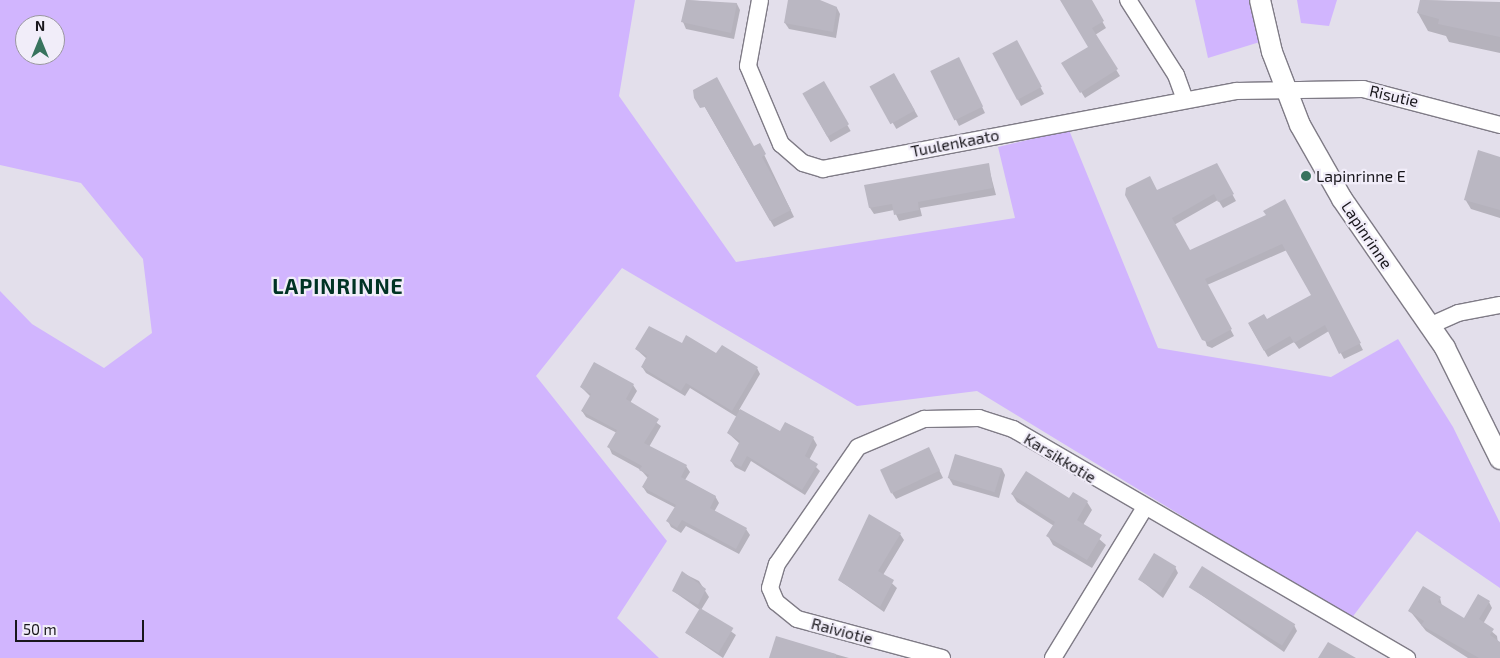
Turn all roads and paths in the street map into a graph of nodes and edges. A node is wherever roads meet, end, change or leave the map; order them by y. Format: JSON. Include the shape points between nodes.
{"nodes":[{"id":1,"x":760,"y":0,"type":"edge"},
{"id":2,"x":1128,"y":0,"type":"edge"},
{"id":3,"x":1260,"y":0,"type":"edge"},
{"id":4,"x":1286,"y":89,"type":"junction"},
{"id":5,"x":1184,"y":97,"type":"junction"},
{"id":6,"x":1500,"y":125,"type":"edge"},
{"id":7,"x":1500,"y":305,"type":"edge"},
{"id":8,"x":1429,"y":326,"type":"junction"},
{"id":9,"x":1500,"y":459,"type":"edge"},
{"id":10,"x":1144,"y":509,"type":"junction"},
{"id":11,"x":776,"y":602,"type":"joint"},
{"id":12,"x":942,"y":658,"type":"edge"},
{"id":13,"x":1052,"y":658,"type":"edge"},
{"id":14,"x":1407,"y":658,"type":"edge"}],
"edges":[{"from":1,"to":5,"type":"street","name":"Tuulenkaato","via":[[748,66],[781,144],[804,163],[823,169]]},
{"from":2,"to":5,"type":"street","via":[[1176,75]]},
{"from":3,"to":4,"type":"street","name":"Lapinrinne"},
{"from":4,"to":5,"type":"street","name":"Tuulenkaato"},
{"from":4,"to":6,"type":"street","name":"Risutie","via":[[1363,89]]},
{"from":4,"to":8,"type":"street","name":"Lapinrinne","via":[[1342,199]]},
{"from":7,"to":8,"type":"street","via":[[1458,313]]},
{"from":8,"to":9,"type":"street","name":"Lapinrinne","via":[[1445,348]]},
{"from":10,"to":11,"type":"street","name":"Karsikkotie","via":[[1013,429],[979,418],[924,419],[858,447],[777,564],[770,588]]},
{"from":10,"to":13,"type":"street"},
{"from":10,"to":14,"type":"street","name":"Karsikkotie"},
{"from":11,"to":12,"type":"street","name":"Raiviotie","via":[[797,619]]}]}
